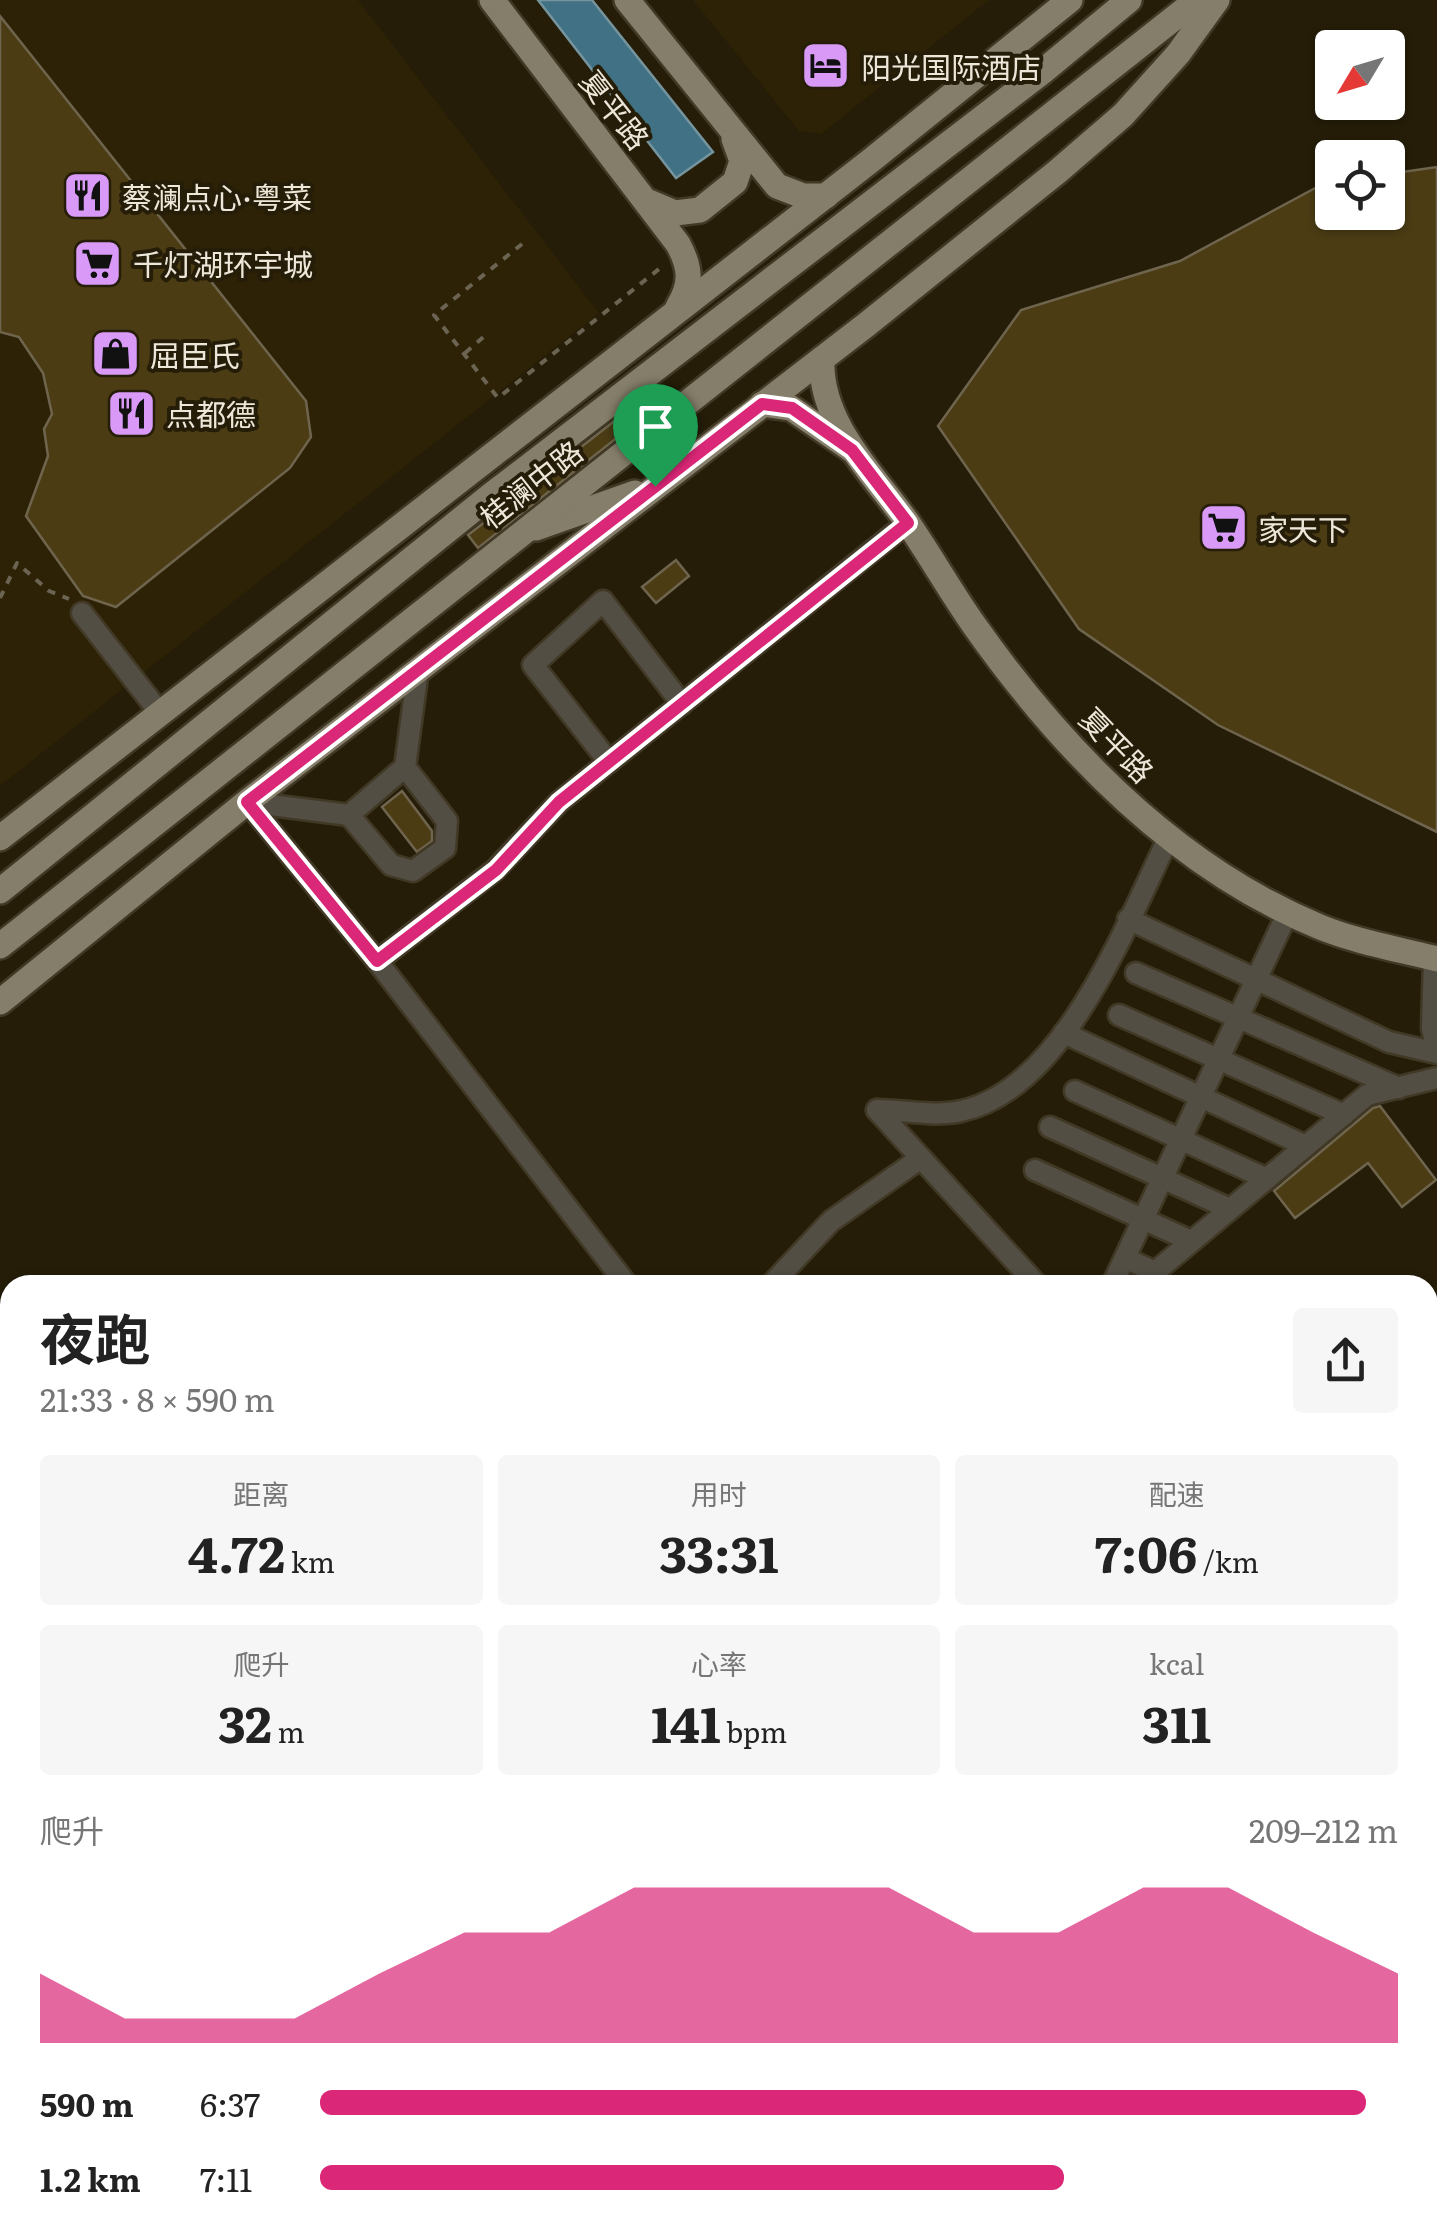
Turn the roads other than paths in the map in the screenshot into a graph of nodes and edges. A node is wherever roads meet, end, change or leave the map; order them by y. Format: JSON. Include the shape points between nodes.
{"nodes":[{"id":1,"x":492,"y":0,"type":"edge"},
{"id":2,"x":627,"y":0,"type":"edge"},
{"id":3,"x":1070,"y":0,"type":"edge"},
{"id":4,"x":1129,"y":0,"type":"edge"},
{"id":5,"x":1197,"y":0,"type":"edge"},
{"id":6,"x":1217,"y":0,"type":"edge"},
{"id":7,"x":731,"y":132,"type":"junction"},
{"id":8,"x":826,"y":196,"type":"junction"},
{"id":9,"x":645,"y":200,"type":"junction"},
{"id":10,"x":673,"y":314,"type":"junction"},
{"id":11,"x":822,"y":359,"type":"junction"},
{"id":12,"x":593,"y":377,"type":"junction"},
{"id":13,"x":762,"y":404,"type":"junction"},
{"id":14,"x":852,"y":450,"type":"junction"},
{"id":15,"x":655,"y":486,"type":"junction"},
{"id":16,"x":490,"y":496,"type":"junction"},
{"id":17,"x":908,"y":523,"type":"junction"},
{"id":18,"x":517,"y":535,"type":"junction"},
{"id":19,"x":82,"y":614,"type":"road end"},
{"id":20,"x":418,"y":670,"type":"junction"},
{"id":21,"x":682,"y":704,"type":"junction"},
{"id":22,"x":160,"y":713,"type":"junction"},
{"id":23,"x":609,"y":762,"type":"junction"},
{"id":24,"x":405,"y":768,"type":"junction"},
{"id":25,"x":247,"y":802,"type":"junction"},
{"id":26,"x":349,"y":815,"type":"junction"},
{"id":27,"x":1169,"y":837,"type":"junction"},
{"id":28,"x":0,"y":838,"type":"edge"},
{"id":29,"x":0,"y":890,"type":"edge"},
{"id":30,"x":1288,"y":912,"type":"junction"},
{"id":31,"x":1128,"y":919,"type":"junction"},
{"id":32,"x":0,"y":946,"type":"edge"},
{"id":33,"x":1436,"y":958,"type":"edge"},
{"id":34,"x":377,"y":961,"type":"junction"},
{"id":35,"x":1136,"y":973,"type":"dead end"},
{"id":36,"x":1256,"y":979,"type":"junction"},
{"id":37,"x":0,"y":1002,"type":"edge"},
{"id":38,"x":1119,"y":1015,"type":"dead end"},
{"id":39,"x":1238,"y":1018,"type":"junction"},
{"id":40,"x":1064,"y":1033,"type":"junction"},
{"id":41,"x":1437,"y":1052,"type":"edge"},
{"id":42,"x":1218,"y":1059,"type":"junction"},
{"id":43,"x":1437,"y":1078,"type":"edge"},
{"id":44,"x":1399,"y":1088,"type":"junction"},
{"id":45,"x":1075,"y":1091,"type":"dead end"},
{"id":46,"x":1201,"y":1097,"type":"junction"},
{"id":47,"x":1344,"y":1115,"type":"junction"},
{"id":48,"x":1050,"y":1128,"type":"dead end"},
{"id":49,"x":1181,"y":1139,"type":"junction"},
{"id":50,"x":1306,"y":1146,"type":"junction"},
{"id":51,"x":921,"y":1158,"type":"junction"},
{"id":52,"x":1035,"y":1170,"type":"dead end"},
{"id":53,"x":1162,"y":1178,"type":"junction"},
{"id":54,"x":1267,"y":1178,"type":"junction"},
{"id":55,"x":1230,"y":1209,"type":"junction"},
{"id":56,"x":1143,"y":1220,"type":"junction"},
{"id":57,"x":1191,"y":1242,"type":"junction"},
{"id":58,"x":1125,"y":1258,"type":"junction"},
{"id":59,"x":619,"y":1275,"type":"edge"},
{"id":60,"x":780,"y":1275,"type":"edge"},
{"id":61,"x":1027,"y":1275,"type":"edge"},
{"id":62,"x":1117,"y":1275,"type":"edge"}],
"edges":[{"from":1,"to":9,"type":"main road","name":"夏平路"},
{"from":2,"to":7,"type":"main road"},
{"from":3,"to":8,"type":"main road"},
{"from":4,"to":16,"type":"main road","name":"桂澜中路"},
{"from":5,"to":18,"type":"main road","name":"桂澜中路"},
{"from":6,"to":11,"type":"main road","via":[[1124,114]]},
{"from":7,"to":8,"type":"main road","via":[[777,186]]},
{"from":7,"to":9,"type":"main road","via":[[742,161],[722,194],[688,214]]},
{"from":8,"to":10,"type":"main road"},
{"from":9,"to":10,"type":"main road","name":"夏平路","via":[[687,261],[686,294]]},
{"from":10,"to":12,"type":"main road"},
{"from":11,"to":13,"type":"main road"},
{"from":11,"to":14,"type":"main road","name":"夏平路","via":[[822,386]]},
{"from":12,"to":16,"type":"main road"},
{"from":12,"to":22,"type":"main road"},
{"from":13,"to":14,"type":"main road","name":"夏平路","via":[[792,408]]},
{"from":13,"to":15,"type":"main road"},
{"from":14,"to":17,"type":"main road","name":"夏平路"},
{"from":15,"to":18,"type":"main road"},
{"from":15,"to":20,"type":"main road"},
{"from":16,"to":29,"type":"main road","name":"桂澜中路"},
{"from":17,"to":21,"type":"street"},
{"from":17,"to":27,"type":"main road","name":"夏平路","via":[[975,627],[1042,710]]},
{"from":18,"to":32,"type":"main road","name":"桂澜中路"},
{"from":19,"to":22,"type":"street"},
{"from":20,"to":24,"type":"street"},
{"from":20,"to":25,"type":"main road"},
{"from":21,"to":23,"type":"street"},
{"from":21,"to":23,"type":"street","via":[[603,602],[532,664]]},
{"from":22,"to":28,"type":"main road"},
{"from":23,"to":34,"type":"street","via":[[559,802],[496,870]]},
{"from":24,"to":26,"type":"street"},
{"from":24,"to":26,"type":"street","via":[[446,821],[445,848],[413,871],[391,864]]},
{"from":25,"to":26,"type":"street"},
{"from":25,"to":34,"type":"street"},
{"from":25,"to":37,"type":"main road"},
{"from":27,"to":30,"type":"main road","name":"夏平路"},
{"from":27,"to":31,"type":"street"},
{"from":30,"to":33,"type":"main road","name":"夏平路","via":[[1350,937]]},
{"from":30,"to":36,"type":"street"},
{"from":31,"to":36,"type":"street"},
{"from":31,"to":40,"type":"street"},
{"from":33,"to":41,"type":"street"},
{"from":34,"to":59,"type":"street"},
{"from":35,"to":39,"type":"street"},
{"from":36,"to":39,"type":"street"},
{"from":36,"to":41,"type":"street","via":[[1389,1042]]},
{"from":38,"to":42,"type":"street"},
{"from":39,"to":42,"type":"street"},
{"from":39,"to":44,"type":"street"},
{"from":40,"to":46,"type":"street"},
{"from":40,"to":51,"type":"street","via":[[997,1100],[959,1112],[876,1110]]},
{"from":42,"to":46,"type":"street"},
{"from":42,"to":47,"type":"street"},
{"from":43,"to":44,"type":"street"},
{"from":44,"to":47,"type":"street","via":[[1368,1095]]},
{"from":45,"to":49,"type":"street"},
{"from":46,"to":49,"type":"street"},
{"from":46,"to":50,"type":"street"},
{"from":47,"to":50,"type":"street"},
{"from":48,"to":53,"type":"street"},
{"from":49,"to":53,"type":"street"},
{"from":49,"to":54,"type":"street"},
{"from":50,"to":54,"type":"street"},
{"from":51,"to":60,"type":"street","via":[[831,1221]]},
{"from":51,"to":61,"type":"street"},
{"from":52,"to":56,"type":"street"},
{"from":53,"to":55,"type":"street"},
{"from":53,"to":56,"type":"street"},
{"from":54,"to":55,"type":"street"},
{"from":55,"to":57,"type":"street"},
{"from":56,"to":57,"type":"street"},
{"from":56,"to":58,"type":"street"},
{"from":57,"to":58,"type":"street","via":[[1155,1272]]},
{"from":58,"to":62,"type":"street"}]}
